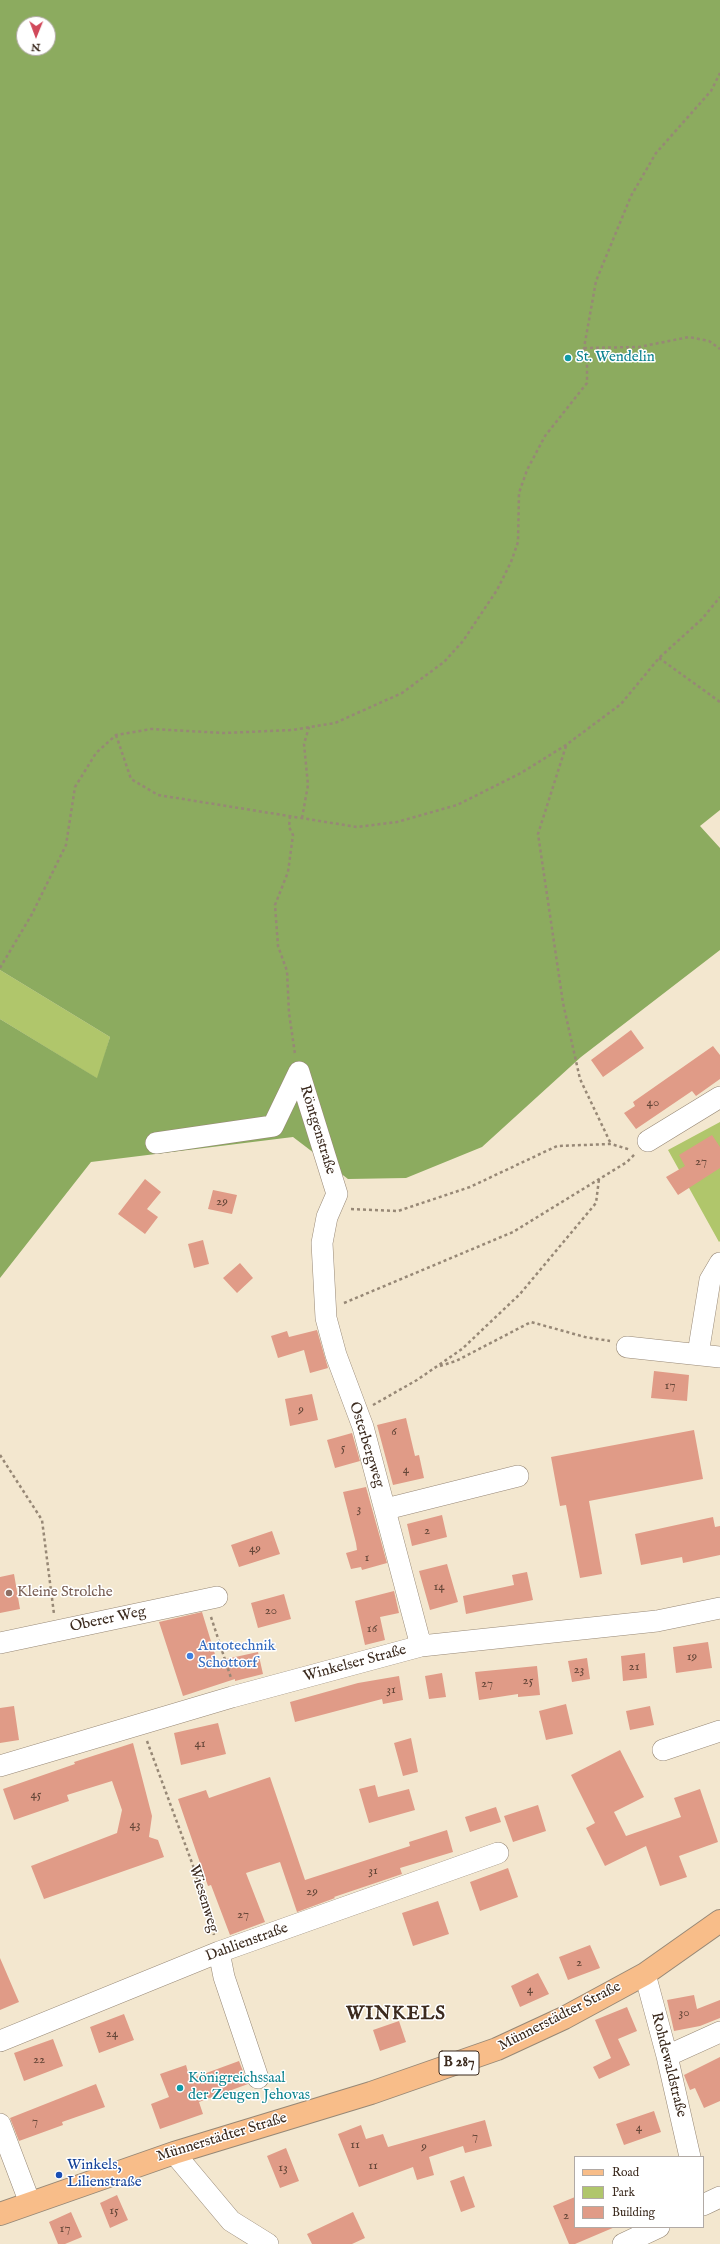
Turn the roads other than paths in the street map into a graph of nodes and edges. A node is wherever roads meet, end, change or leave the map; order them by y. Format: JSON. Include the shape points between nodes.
{"nodes":[{"id":1,"x":720,"y":1097,"type":"edge"},
{"id":2,"x":648,"y":1141,"type":"dead end"},
{"id":3,"x":156,"y":1143,"type":"dead end"},
{"id":4,"x":322,"y":1243,"type":"joint"},
{"id":5,"x":720,"y":1263,"type":"edge"},
{"id":6,"x":621,"y":1344,"type":"road end"},
{"id":7,"x":698,"y":1354,"type":"junction"},
{"id":8,"x":720,"y":1357,"type":"edge"},
{"id":9,"x":518,"y":1476,"type":"dead end"},
{"id":10,"x":386,"y":1510,"type":"junction"},
{"id":11,"x":211,"y":1598,"type":"road end"},
{"id":12,"x":720,"y":1608,"type":"edge"},
{"id":13,"x":0,"y":1643,"type":"edge"},
{"id":14,"x":421,"y":1646,"type":"junction"},
{"id":15,"x":720,"y":1731,"type":"edge"},
{"id":16,"x":663,"y":1750,"type":"dead end"},
{"id":17,"x":0,"y":1766,"type":"edge"},
{"id":18,"x":498,"y":1853,"type":"dead end"},
{"id":19,"x":720,"y":1921,"type":"edge"},
{"id":20,"x":219,"y":1952,"type":"junction"},
{"id":21,"x":645,"y":1974,"type":"junction"},
{"id":22,"x":720,"y":2032,"type":"edge"},
{"id":23,"x":0,"y":2041,"type":"edge"},
{"id":24,"x":667,"y":2056,"type":"junction"},
{"id":25,"x":258,"y":2078,"type":"dead end"},
{"id":26,"x":0,"y":2124,"type":"edge"},
{"id":27,"x":174,"y":2153,"type":"junction"},
{"id":28,"x":690,"y":2156,"type":"edge"},
{"id":29,"x":720,"y":2197,"type":"edge"},
{"id":30,"x":30,"y":2203,"type":"junction"},
{"id":31,"x":704,"y":2205,"type":"edge"},
{"id":32,"x":0,"y":2214,"type":"edge"},
{"id":33,"x":657,"y":2228,"type":"edge"},
{"id":34,"x":268,"y":2244,"type":"edge"},
{"id":35,"x":626,"y":2244,"type":"edge"}],
"edges":[{"from":1,"to":2,"type":"street"},
{"from":3,"to":4,"type":"street","name":"Röntgenstraße","via":[[273,1126],[299,1072],[337,1194],[327,1217]]},
{"from":4,"to":10,"type":"street","name":"Osterbergweg","via":[[326,1312],[336,1356],[358,1414]]},
{"from":5,"to":7,"type":"street","via":[[710,1280]]},
{"from":6,"to":7,"type":"street"},
{"from":7,"to":8,"type":"street"},
{"from":9,"to":10,"type":"street"},
{"from":10,"to":14,"type":"street","name":"Osterbergweg"},
{"from":11,"to":13,"type":"street","name":"Oberer Weg"},
{"from":12,"to":14,"type":"street","name":"Winkelser Straße","via":[[657,1621]]},
{"from":14,"to":17,"type":"street","name":"Winkelser Straße","via":[[236,1696]]},
{"from":15,"to":16,"type":"street"},
{"from":18,"to":20,"type":"street","name":"Dahlienstraße"},
{"from":19,"to":21,"type":"main road","name":"Münnerstädter Straße","number":"B 287"},
{"from":20,"to":23,"type":"street","name":"Dahlienstraße"},
{"from":20,"to":25,"type":"street","name":"Wiesenweg","via":[[224,1977]]},
{"from":21,"to":24,"type":"street","name":"Rohdewaldstraße"},
{"from":21,"to":27,"type":"main road","name":"Münnerstädter Straße","number":"B 287","via":[[564,2018],[497,2049],[371,2093]]},
{"from":22,"to":24,"type":"street"},
{"from":24,"to":28,"type":"street","name":"Rohdewaldstraße"},
{"from":26,"to":30,"type":"street"},
{"from":27,"to":30,"type":"main road","name":"Münnerstädter Straße","number":"B 287"},
{"from":27,"to":34,"type":"street","via":[[231,2221]]},
{"from":29,"to":31,"type":"street"},
{"from":30,"to":32,"type":"main road","name":"Münnerstädter Straße","number":"B 287"},
{"from":33,"to":35,"type":"street"}]}
